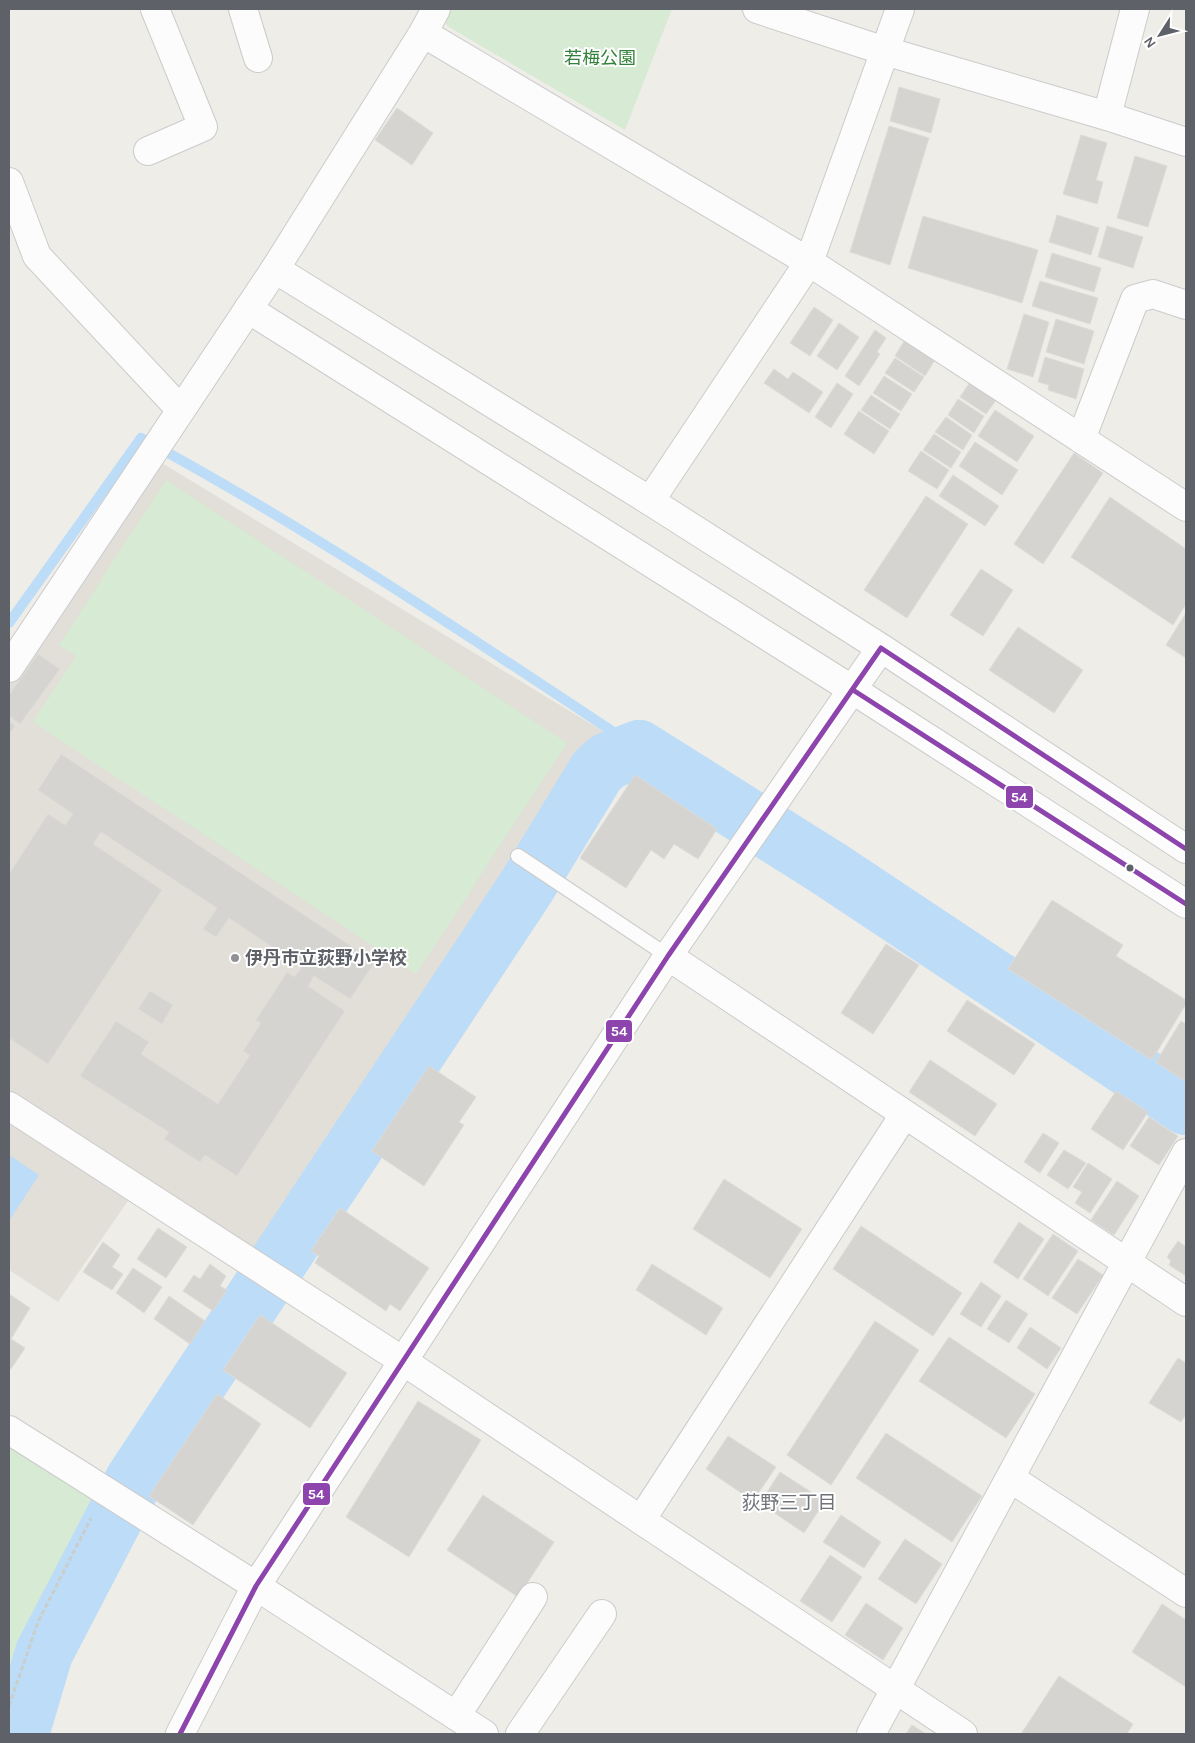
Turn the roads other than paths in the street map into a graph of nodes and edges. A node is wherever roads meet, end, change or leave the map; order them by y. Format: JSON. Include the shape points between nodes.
{"nodes":[{"id":1,"x":155,"y":9,"type":"edge"},
{"id":2,"x":243,"y":9,"type":"edge"},
{"id":3,"x":436,"y":9,"type":"edge"},
{"id":4,"x":756,"y":9,"type":"edge"},
{"id":5,"x":900,"y":9,"type":"edge"},
{"id":6,"x":1135,"y":9,"type":"edge"},
{"id":7,"x":423,"y":33,"type":"junction"},
{"id":8,"x":885,"y":51,"type":"junction"},
{"id":9,"x":258,"y":58,"type":"dead end"},
{"id":10,"x":1107,"y":116,"type":"junction"},
{"id":11,"x":1186,"y":142,"type":"edge"},
{"id":12,"x":148,"y":151,"type":"dead end"},
{"id":13,"x":9,"y":182,"type":"edge"},
{"id":14,"x":809,"y":262,"type":"junction"},
{"id":15,"x":275,"y":270,"type":"junction"},
{"id":16,"x":1186,"y":305,"type":"edge"},
{"id":17,"x":248,"y":309,"type":"junction"},
{"id":18,"x":180,"y":410,"type":"junction"},
{"id":19,"x":1081,"y":439,"type":"junction"},
{"id":20,"x":650,"y":501,"type":"junction"},
{"id":21,"x":1186,"y":507,"type":"edge"},
{"id":22,"x":881,"y":648,"type":"junction"},
{"id":23,"x":9,"y":668,"type":"edge"},
{"id":24,"x":853,"y":690,"type":"junction"},
{"id":25,"x":1186,"y":849,"type":"edge"},
{"id":26,"x":518,"y":856,"type":"dead end"},
{"id":27,"x":1186,"y":904,"type":"edge"},
{"id":28,"x":668,"y":956,"type":"junction"},
{"id":29,"x":9,"y":1106,"type":"edge"},
{"id":30,"x":904,"y":1115,"type":"junction"},
{"id":31,"x":1186,"y":1153,"type":"edge"},
{"id":32,"x":1127,"y":1262,"type":"junction"},
{"id":33,"x":1186,"y":1302,"type":"edge"},
{"id":34,"x":403,"y":1361,"type":"junction"},
{"id":35,"x":9,"y":1430,"type":"edge"},
{"id":36,"x":1010,"y":1478,"type":"junction"},
{"id":37,"x":641,"y":1520,"type":"junction"},
{"id":38,"x":256,"y":1586,"type":"junction"},
{"id":39,"x":1186,"y":1593,"type":"edge"},
{"id":40,"x":533,"y":1597,"type":"dead end"},
{"id":41,"x":602,"y":1614,"type":"dead end"},
{"id":42,"x":896,"y":1689,"type":"junction"},
{"id":43,"x":456,"y":1716,"type":"junction"},
{"id":44,"x":180,"y":1734,"type":"edge"},
{"id":45,"x":484,"y":1734,"type":"edge"},
{"id":46,"x":520,"y":1734,"type":"edge"},
{"id":47,"x":871,"y":1734,"type":"edge"},
{"id":48,"x":963,"y":1734,"type":"edge"}],
"edges":[{"from":1,"to":12,"type":"street","via":[[203,127]]},
{"from":2,"to":9,"type":"street"},
{"from":3,"to":7,"type":"street"},
{"from":4,"to":8,"type":"street"},
{"from":5,"to":8,"type":"street"},
{"from":6,"to":10,"type":"street"},
{"from":7,"to":14,"type":"street"},
{"from":7,"to":15,"type":"street"},
{"from":8,"to":10,"type":"street"},
{"from":8,"to":14,"type":"street"},
{"from":10,"to":11,"type":"street"},
{"from":13,"to":18,"type":"street","via":[[37,256]]},
{"from":14,"to":19,"type":"street"},
{"from":14,"to":20,"type":"street"},
{"from":15,"to":17,"type":"street"},
{"from":15,"to":20,"type":"street"},
{"from":16,"to":19,"type":"street","via":[[1153,294],[1135,299]]},
{"from":17,"to":18,"type":"street"},
{"from":17,"to":24,"type":"street"},
{"from":18,"to":23,"type":"street"},
{"from":19,"to":21,"type":"street"},
{"from":20,"to":22,"type":"street"},
{"from":22,"to":24,"type":"street"},
{"from":22,"to":25,"type":"street"},
{"from":24,"to":27,"type":"street"},
{"from":24,"to":28,"type":"street"},
{"from":26,"to":28,"type":"lane"},
{"from":28,"to":30,"type":"street"},
{"from":28,"to":34,"type":"street"},
{"from":29,"to":34,"type":"street"},
{"from":30,"to":32,"type":"street"},
{"from":30,"to":37,"type":"street"},
{"from":31,"to":32,"type":"street"},
{"from":32,"to":33,"type":"street"},
{"from":32,"to":36,"type":"street"},
{"from":34,"to":37,"type":"street"},
{"from":34,"to":38,"type":"street"},
{"from":35,"to":38,"type":"street"},
{"from":36,"to":39,"type":"street"},
{"from":36,"to":42,"type":"street"},
{"from":37,"to":42,"type":"street"},
{"from":38,"to":43,"type":"street"},
{"from":38,"to":44,"type":"street"},
{"from":40,"to":43,"type":"street"},
{"from":41,"to":46,"type":"street"},
{"from":42,"to":47,"type":"street"},
{"from":42,"to":48,"type":"street"},
{"from":43,"to":45,"type":"street"}]}
